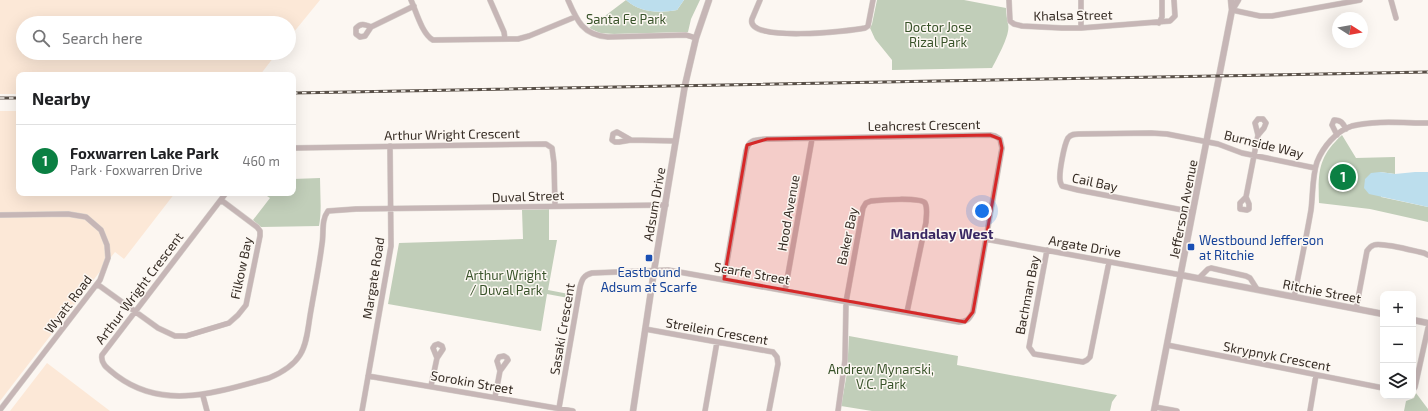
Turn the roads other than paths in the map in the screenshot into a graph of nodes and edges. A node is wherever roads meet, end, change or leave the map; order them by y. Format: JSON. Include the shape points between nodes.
{"nodes":[{"id":1,"x":411,"y":0,"type":"edge"},
{"id":2,"x":490,"y":0,"type":"edge"},
{"id":3,"x":568,"y":0,"type":"edge"},
{"id":4,"x":760,"y":0,"type":"edge"},
{"id":5,"x":873,"y":0,"type":"edge"},
{"id":6,"x":1009,"y":0,"type":"edge"},
{"id":7,"x":1081,"y":0,"type":"edge"},
{"id":8,"x":1162,"y":0,"type":"edge"},
{"id":9,"x":1174,"y":0,"type":"edge"},
{"id":10,"x":1231,"y":0,"type":"edge"},
{"id":11,"x":1238,"y":0,"type":"edge"},
{"id":12,"x":1360,"y":0,"type":"edge"},
{"id":13,"x":1390,"y":0,"type":"edge"},
{"id":14,"x":709,"y":1,"type":"edge"},
{"id":15,"x":414,"y":6,"type":"junction"},
{"id":16,"x":1232,"y":10,"type":"junction"},
{"id":17,"x":575,"y":17,"type":"junction"},
{"id":18,"x":1396,"y":18,"type":"dead end"},
{"id":19,"x":1159,"y":23,"type":"junction"},
{"id":20,"x":371,"y":27,"type":"dead end"},
{"id":21,"x":1081,"y":28,"type":"junction"},
{"id":22,"x":696,"y":38,"type":"junction"},
{"id":23,"x":504,"y":39,"type":"junction"},
{"id":24,"x":1428,"y":123,"type":"edge"},
{"id":25,"x":1346,"y":129,"type":"junction"},
{"id":26,"x":1337,"y":134,"type":"junction"},
{"id":27,"x":1258,"y":135,"type":"dead end"},
{"id":28,"x":812,"y":139,"type":"junction"},
{"id":29,"x":631,"y":140,"type":"dead end"},
{"id":30,"x":676,"y":141,"type":"junction"},
{"id":31,"x":1207,"y":142,"type":"junction"},
{"id":32,"x":390,"y":146,"type":"junction"},
{"id":33,"x":296,"y":148,"type":"edge"},
{"id":34,"x":1254,"y":156,"type":"junction"},
{"id":35,"x":1316,"y":168,"type":"junction"},
{"id":36,"x":224,"y":196,"type":"edge"},
{"id":37,"x":1246,"y":197,"type":"dead end"},
{"id":38,"x":221,"y":200,"type":"junction"},
{"id":39,"x":666,"y":205,"type":"junction"},
{"id":40,"x":555,"y":206,"type":"junction"},
{"id":41,"x":390,"y":210,"type":"junction"},
{"id":42,"x":1194,"y":212,"type":"junction"},
{"id":43,"x":0,"y":215,"type":"edge"},
{"id":44,"x":986,"y":239,"type":"junction"},
{"id":45,"x":1046,"y":250,"type":"junction"},
{"id":46,"x":1428,"y":255,"type":"edge"},
{"id":47,"x":1109,"y":262,"type":"junction"},
{"id":48,"x":654,"y":271,"type":"junction"},
{"id":49,"x":1181,"y":274,"type":"junction"},
{"id":50,"x":1199,"y":278,"type":"junction"},
{"id":51,"x":724,"y":279,"type":"junction"},
{"id":52,"x":97,"y":284,"type":"junction"},
{"id":53,"x":1257,"y":289,"type":"junction"},
{"id":54,"x":785,"y":291,"type":"junction"},
{"id":55,"x":1294,"y":297,"type":"junction"},
{"id":56,"x":846,"y":302,"type":"junction"},
{"id":57,"x":1356,"y":309,"type":"junction"},
{"id":58,"x":135,"y":312,"type":"junction"},
{"id":59,"x":908,"y":312,"type":"junction"},
{"id":60,"x":1380,"y":313,"type":"edge"},
{"id":61,"x":1416,"y":321,"type":"edge"},
{"id":62,"x":1428,"y":323,"type":"edge"},
{"id":63,"x":1428,"y":328,"type":"edge"},
{"id":64,"x":645,"y":329,"type":"junction"},
{"id":65,"x":717,"y":342,"type":"junction"},
{"id":66,"x":1167,"y":345,"type":"junction"},
{"id":67,"x":437,"y":358,"type":"dead end"},
{"id":68,"x":500,"y":372,"type":"dead end"},
{"id":69,"x":1316,"y":375,"type":"junction"},
{"id":70,"x":368,"y":376,"type":"junction"},
{"id":71,"x":1416,"y":382,"type":"edge"},
{"id":72,"x":431,"y":386,"type":"junction"},
{"id":73,"x":1380,"y":387,"type":"edge"},
{"id":74,"x":203,"y":396,"type":"junction"},
{"id":75,"x":495,"y":397,"type":"junction"},
{"id":76,"x":559,"y":408,"type":"junction"},
{"id":77,"x":1154,"y":409,"type":"edge"},
{"id":78,"x":0,"y":410,"type":"edge"},
{"id":79,"x":207,"y":411,"type":"edge"},
{"id":80,"x":362,"y":411,"type":"edge"},
{"id":81,"x":573,"y":411,"type":"edge"},
{"id":82,"x":633,"y":411,"type":"edge"},
{"id":83,"x":705,"y":411,"type":"edge"},
{"id":84,"x":769,"y":411,"type":"edge"},
{"id":85,"x":838,"y":411,"type":"edge"},
{"id":86,"x":1177,"y":411,"type":"edge"},
{"id":87,"x":1310,"y":411,"type":"edge"}],
"edges":[{"from":1,"to":15,"type":"street"},
{"from":2,"to":23,"type":"street","via":[[504,32]]},
{"from":3,"to":17,"type":"street"},
{"from":4,"to":5,"type":"street","via":[[751,22],[752,26],[770,32],[793,34],[865,28],[868,26]]},
{"from":6,"to":21,"type":"street","name":"Khalsa Street","via":[[1010,21],[1014,24]]},
{"from":7,"to":21,"type":"street"},
{"from":8,"to":19,"type":"street","via":[[1162,17]]},
{"from":9,"to":19,"type":"street","name":"Khalsa Street","via":[[1175,16],[1170,21]]},
{"from":10,"to":16,"type":"street","name":"Jefferson Avenue"},
{"from":11,"to":16,"type":"street","name":"Jefferson Avenue"},
{"from":12,"to":16,"type":"street","via":[[1272,16]]},
{"from":13,"to":18,"type":"street"},
{"from":14,"to":22,"type":"street","name":"Adsum Drive"},
{"from":15,"to":20,"type":"street"},
{"from":15,"to":23,"type":"street","via":[[425,33],[433,40]]},
{"from":16,"to":31,"type":"street","name":"Jefferson Avenue"},
{"from":17,"to":22,"type":"street","via":[[584,28],[599,36]]},
{"from":17,"to":23,"type":"street","via":[[530,36]]},
{"from":19,"to":21,"type":"street","name":"Khalsa Street"},
{"from":22,"to":30,"type":"street","name":"Adsum Drive"},
{"from":24,"to":25,"type":"street","via":[[1367,124]]},
{"from":25,"to":26,"type":"street"},
{"from":25,"to":26,"type":"street","via":[[1342,122],[1334,120],[1332,125]]},
{"from":26,"to":35,"type":"street","via":[[1323,150]]},
{"from":27,"to":34,"type":"street"},
{"from":28,"to":44,"type":"street","name":"Leahcrest Crescent","via":[[995,136],[1000,139],[1002,148]]},
{"from":28,"to":51,"type":"street","name":"Leahcrest Crescent","via":[[758,140],[747,145]]},
{"from":28,"to":54,"type":"street","name":"Hood Avenue"},
{"from":29,"to":30,"type":"street"},
{"from":30,"to":39,"type":"street","name":"Adsum Drive"},
{"from":31,"to":34,"type":"street","name":"Burnside Way"},
{"from":31,"to":42,"type":"street","name":"Jefferson Avenue"},
{"from":31,"to":42,"type":"street","name":"Cail Bay","via":[[1150,132],[1079,134],[1072,135],[1065,144],[1060,181],[1062,186]]},
{"from":32,"to":33,"type":"street","name":"Arthur Wright Crescent"},
{"from":32,"to":40,"type":"street","name":"Arthur Wright Crescent","via":[[546,144],[552,148]]},
{"from":32,"to":41,"type":"street","name":"Margate Road"},
{"from":34,"to":35,"type":"street","name":"Burnside Way"},
{"from":34,"to":37,"type":"street"},
{"from":35,"to":55,"type":"street","via":[[1311,210]]},
{"from":36,"to":38,"type":"street","name":"Arthur Wright Crescent"},
{"from":38,"to":58,"type":"street","name":"Arthur Wright Crescent"},
{"from":38,"to":58,"type":"street","name":"Filkow Bay","via":[[260,231],[246,305],[229,323],[186,336],[166,333]]},
{"from":39,"to":40,"type":"street","name":"Duval Street"},
{"from":39,"to":48,"type":"street","name":"Adsum Drive"},
{"from":40,"to":41,"type":"street","name":"Duval Street"},
{"from":41,"to":70,"type":"street","name":"Margate Road","via":[[391,246]]},
{"from":41,"to":74,"type":"street","name":"Arthur Wright Crescent","via":[[328,211],[324,219],[320,261],[305,342],[300,355],[291,366],[277,375]]},
{"from":42,"to":49,"type":"street","name":"Jefferson Avenue"},
{"from":43,"to":52,"type":"street","name":"Wyatt Road","via":[[73,214],[86,217],[101,230],[107,245],[108,258]]},
{"from":44,"to":45,"type":"street","name":"Argate Drive"},
{"from":44,"to":59,"type":"street","name":"Leahcrest Crescent","via":[[973,312],[969,319],[959,322]]},
{"from":45,"to":47,"type":"street","name":"Argate Drive"},
{"from":45,"to":47,"type":"street","name":"Bachman Bay","via":[[1029,347],[1034,354],[1083,362],[1090,357]]},
{"from":46,"to":57,"type":"street","via":[[1384,245],[1370,246]]},
{"from":47,"to":49,"type":"street","name":"Argate Drive"},
{"from":48,"to":51,"type":"street","name":"Scarfe Street","via":[[668,270]]},
{"from":48,"to":64,"type":"street","name":"Adsum Drive"},
{"from":48,"to":76,"type":"street","name":"Sasaki Crescent","via":[[592,273],[582,280]]},
{"from":49,"to":50,"type":"street","name":"Ritchie Street"},
{"from":49,"to":66,"type":"street","name":"Jefferson Avenue"},
{"from":50,"to":53,"type":"street","name":"Ritchie Street"},
{"from":50,"to":53,"type":"street","via":[[1211,268],[1223,270],[1250,278]]},
{"from":51,"to":54,"type":"street","name":"Scarfe Street"},
{"from":52,"to":58,"type":"street","name":"Filkow Bay"},
{"from":52,"to":78,"type":"street","name":"Wyatt Road"},
{"from":53,"to":55,"type":"street","name":"Ritchie Street"},
{"from":54,"to":56,"type":"street","name":"Scarfe Street"},
{"from":55,"to":57,"type":"street","name":"Ritchie Street"},
{"from":56,"to":59,"type":"street","name":"Leahcrest Crescent"},
{"from":56,"to":59,"type":"street","name":"Baker Bay","via":[[866,203],[879,200],[921,200],[925,204],[927,215]]},
{"from":56,"to":85,"type":"street","via":[[845,360]]},
{"from":57,"to":60,"type":"street","name":"Ritchie Street"},
{"from":58,"to":74,"type":"street","name":"Arthur Wright Crescent","via":[[102,355],[104,366],[143,392],[171,398]]},
{"from":61,"to":62,"type":"street"},
{"from":63,"to":71,"type":"street"},
{"from":64,"to":65,"type":"street","name":"Streilein Crescent"},
{"from":64,"to":82,"type":"street","name":"Adsum Drive"},
{"from":65,"to":83,"type":"street"},
{"from":65,"to":84,"type":"street","name":"Streilein Crescent","via":[[773,352],[777,357],[778,364]]},
{"from":66,"to":69,"type":"street","name":"Skrypnyk Crescent"},
{"from":66,"to":77,"type":"street","name":"Jefferson Avenue"},
{"from":67,"to":72,"type":"street"},
{"from":68,"to":75,"type":"street"},
{"from":69,"to":73,"type":"street","name":"Skrypnyk Crescent"},
{"from":69,"to":87,"type":"street"},
{"from":70,"to":72,"type":"street","name":"Sorokin Street"},
{"from":70,"to":80,"type":"street","name":"Margate Road"},
{"from":72,"to":75,"type":"street","name":"Sorokin Street"},
{"from":74,"to":79,"type":"street"},
{"from":75,"to":76,"type":"street","name":"Sorokin Street"},
{"from":76,"to":81,"type":"street","name":"Sorokin Street"},
{"from":77,"to":86,"type":"street"}]}
